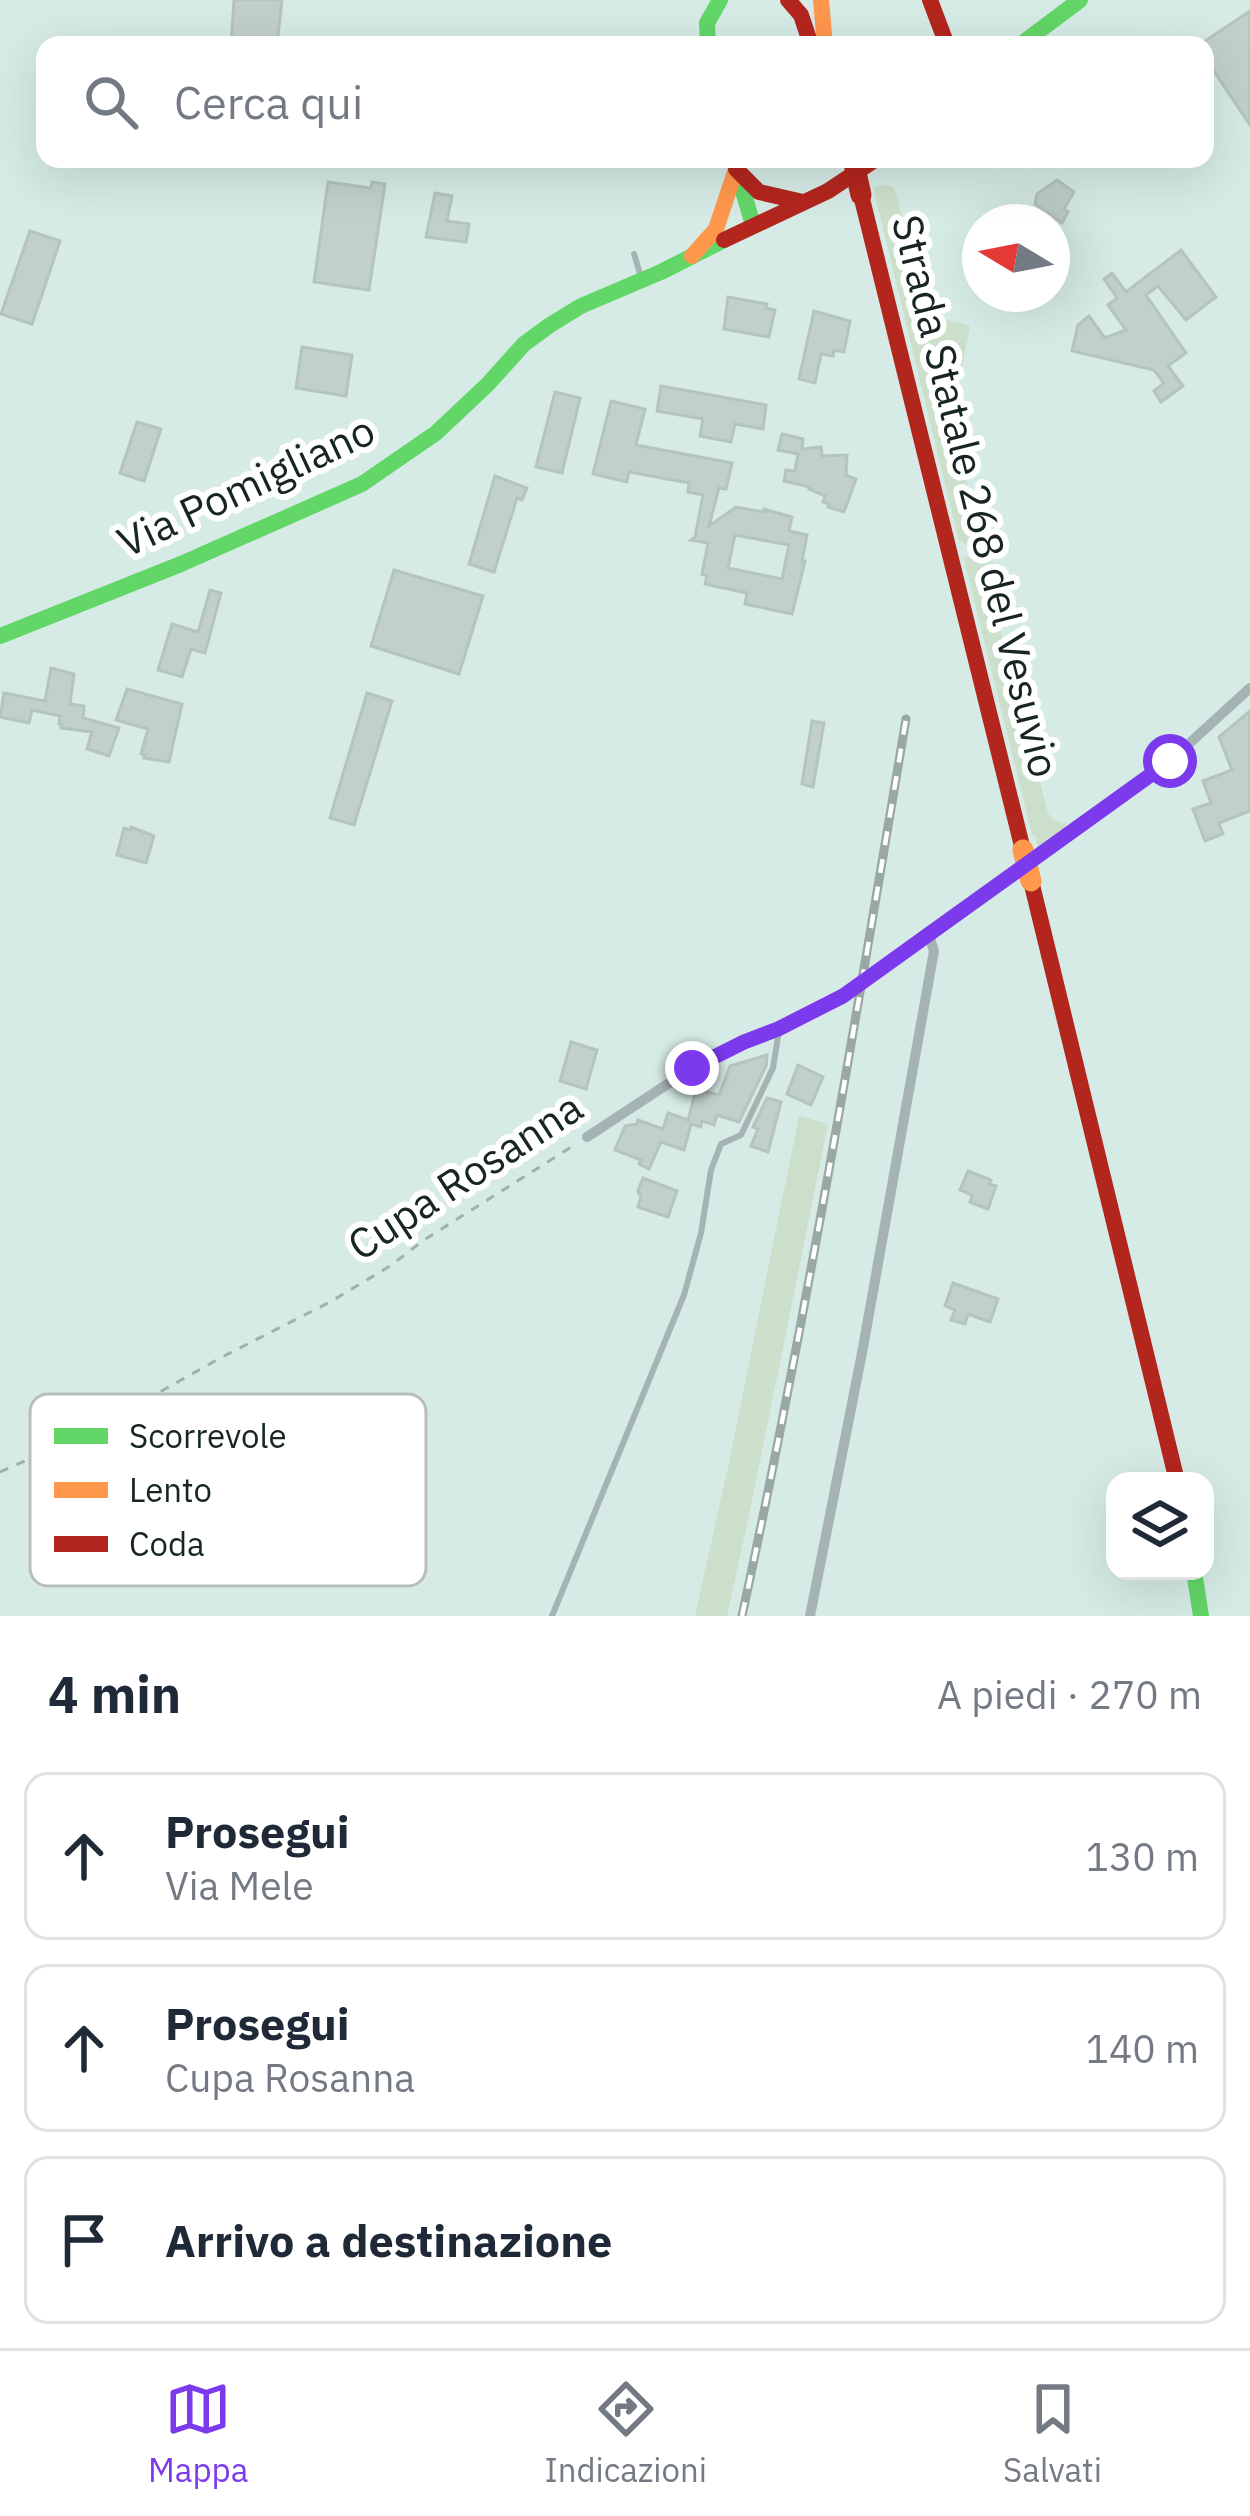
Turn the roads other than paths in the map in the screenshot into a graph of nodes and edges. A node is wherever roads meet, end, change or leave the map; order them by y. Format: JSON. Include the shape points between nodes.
{"nodes":[{"id":1,"x":720,"y":0,"type":"edge"},
{"id":2,"x":788,"y":0,"type":"edge"},
{"id":3,"x":816,"y":0,"type":"edge"},
{"id":4,"x":1081,"y":0,"type":"edge"},
{"id":5,"x":708,"y":36,"type":"edge"},
{"id":6,"x":808,"y":36,"type":"edge"},
{"id":7,"x":823,"y":36,"type":"edge"},
{"id":8,"x":1033,"y":36,"type":"edge"},
{"id":9,"x":734,"y":168,"type":"edge"},
{"id":10,"x":736,"y":168,"type":"edge"},
{"id":11,"x":739,"y":168,"type":"edge"},
{"id":12,"x":855,"y":168,"type":"edge"},
{"id":13,"x":862,"y":168,"type":"edge"},
{"id":14,"x":803,"y":202,"type":"junction"},
{"id":15,"x":753,"y":225,"type":"junction"},
{"id":16,"x":634,"y":254,"type":"dead end"},
{"id":17,"x":692,"y":256,"type":"junction"},
{"id":18,"x":642,"y":280,"type":"junction"},
{"id":19,"x":0,"y":636,"type":"edge"},
{"id":20,"x":1250,"y":688,"type":"edge"},
{"id":21,"x":928,"y":932,"type":"junction"},
{"id":22,"x":778,"y":1029,"type":"junction"},
{"id":23,"x":587,"y":1137,"type":"road end"},
{"id":24,"x":1176,"y":1472,"type":"edge"},
{"id":25,"x":1195,"y":1580,"type":"edge"},
{"id":26,"x":552,"y":1616,"type":"edge"},
{"id":27,"x":810,"y":1616,"type":"edge"},
{"id":28,"x":1201,"y":1616,"type":"edge"}],
"edges":[{"from":1,"to":5,"type":"main road"},
{"from":2,"to":6,"type":"main road"},
{"from":3,"to":7,"type":"main road"},
{"from":4,"to":8,"type":"main road"},
{"from":9,"to":17,"type":"main road","via":[[716,229]]},
{"from":10,"to":15,"type":"main road"},
{"from":11,"to":14,"type":"main road","via":[[759,191]]},
{"from":12,"to":24,"type":"main road","name":"Strada Statale 268 del Vesuvio","bridge":true},
{"from":13,"to":14,"type":"main road","name":"Via Pomigliano"},
{"from":14,"to":15,"type":"main road","name":"Via Pomigliano"},
{"from":15,"to":17,"type":"main road","name":"Via Pomigliano"},
{"from":16,"to":18,"type":"lane"},
{"from":17,"to":18,"type":"main road","name":"Via Pomigliano"},
{"from":18,"to":19,"type":"main road","name":"Via Pomigliano","via":[[581,306],[524,344],[436,433],[362,484]]},
{"from":20,"to":21,"type":"street","name":"Cupa Rosanna","via":[[1170,761]]},
{"from":21,"to":22,"type":"street","name":"Cupa Rosanna","bridge":true,"via":[[843,996]]},
{"from":21,"to":27,"type":"street","via":[[934,951]]},
{"from":22,"to":23,"type":"street","name":"Cupa Rosanna","via":[[692,1068]]},
{"from":22,"to":26,"type":"lane","via":[[773,1068],[741,1136],[721,1144],[711,1169],[684,1294]]},
{"from":25,"to":28,"type":"main road"}]}
